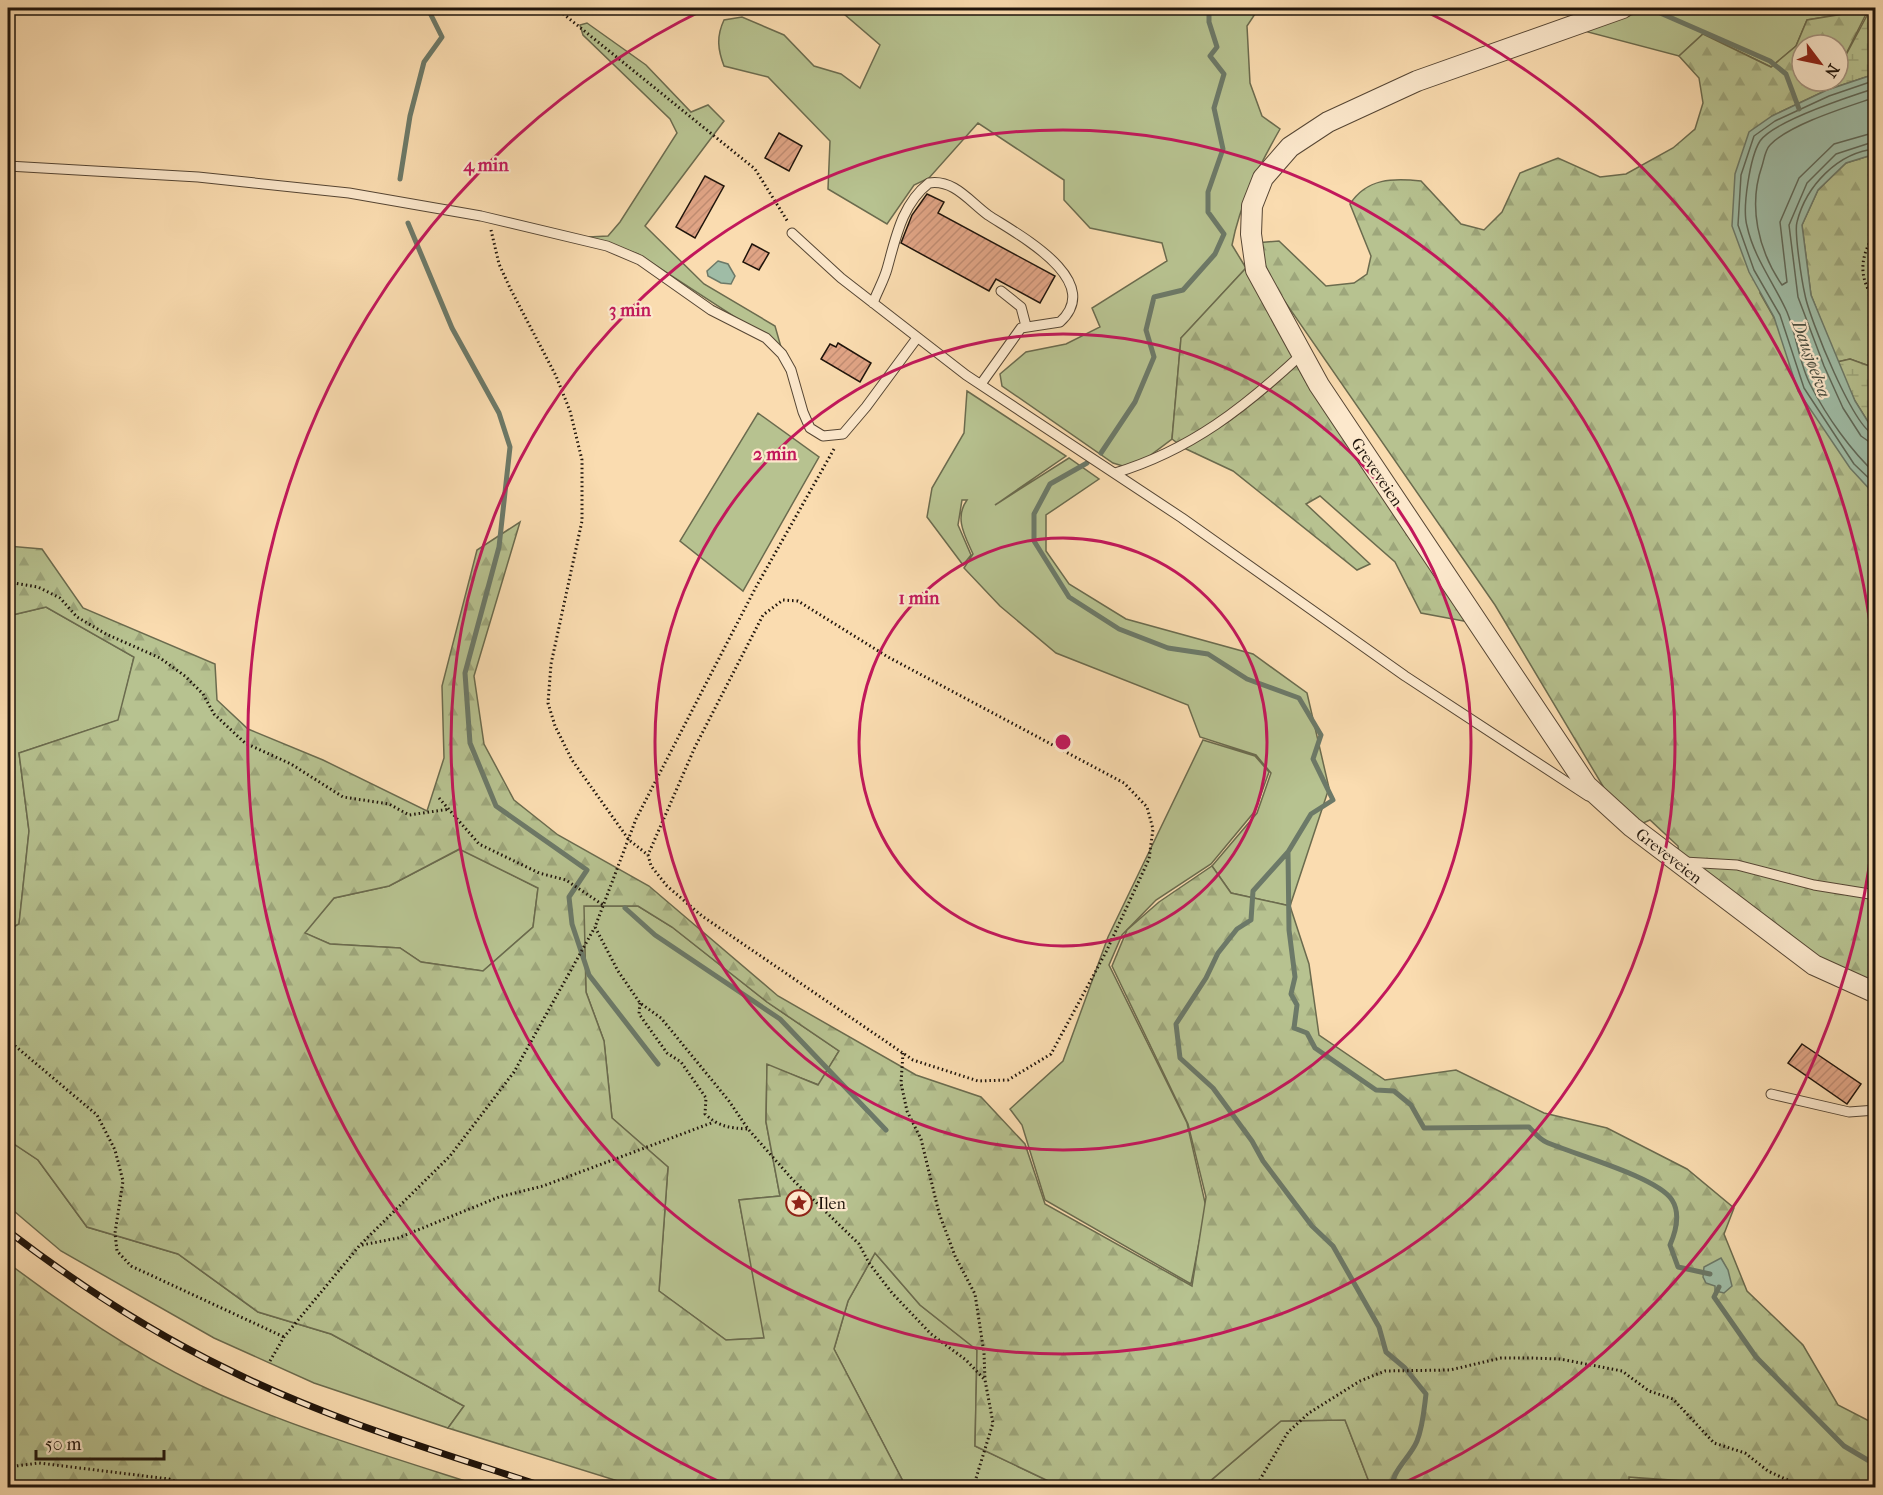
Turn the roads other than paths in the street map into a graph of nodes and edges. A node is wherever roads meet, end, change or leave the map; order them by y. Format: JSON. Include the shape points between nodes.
{"nodes":[{"id":1,"x":1623,"y":8,"type":"edge"},
{"id":2,"x":8,"y":166,"type":"edge"},
{"id":3,"x":792,"y":233,"type":"road end"},
{"id":4,"x":1001,"y":291,"type":"dead end"},
{"id":5,"x":873,"y":303,"type":"junction"},
{"id":6,"x":1026,"y":326,"type":"junction"},
{"id":7,"x":917,"y":338,"type":"junction"},
{"id":8,"x":1302,"y":354,"type":"junction"},
{"id":9,"x":981,"y":384,"type":"junction"},
{"id":10,"x":1115,"y":472,"type":"junction"},
{"id":11,"x":1604,"y":804,"type":"junction"},
{"id":12,"x":1678,"y":862,"type":"junction"},
{"id":13,"x":1875,"y":895,"type":"edge"},
{"id":14,"x":1875,"y":993,"type":"edge"},
{"id":15,"x":1771,"y":1094,"type":"dead end"},
{"id":16,"x":1875,"y":1110,"type":"edge"}],
"edges":[{"from":1,"to":8,"type":"street","name":"Greveveien","via":[[1386,94],[1328,122],[1276,160],[1263,178],[1252,206],[1251,234],[1256,270]]},
{"from":2,"to":7,"type":"lane","via":[[198,177],[349,193],[488,218],[607,246],[640,260],[711,310],[775,345],[791,370],[810,428],[823,436],[843,434]]},
{"from":3,"to":5,"type":"lane"},
{"from":4,"to":6,"type":"lane","via":[[1021,307]]},
{"from":5,"to":6,"type":"lane","via":[[907,208],[929,183],[946,183],[1043,250],[1064,273],[1071,298],[1065,317],[1060,322]]},
{"from":5,"to":7,"type":"lane"},
{"from":6,"to":9,"type":"lane","via":[[1016,333]]},
{"from":7,"to":9,"type":"lane"},
{"from":8,"to":10,"type":"lane","via":[[1252,400],[1195,438],[1146,463]]},
{"from":8,"to":11,"type":"street","name":"Greveveien","via":[[1514,680],[1587,786]]},
{"from":9,"to":10,"type":"lane"},
{"from":10,"to":11,"type":"lane","via":[[1405,676]]},
{"from":11,"to":12,"type":"street","name":"Greveveien"},
{"from":12,"to":13,"type":"lane","via":[[1737,865],[1814,885]]},
{"from":12,"to":14,"type":"street","name":"Greveveien","via":[[1814,965]]},
{"from":15,"to":16,"type":"lane","via":[[1840,1111]]}]}
